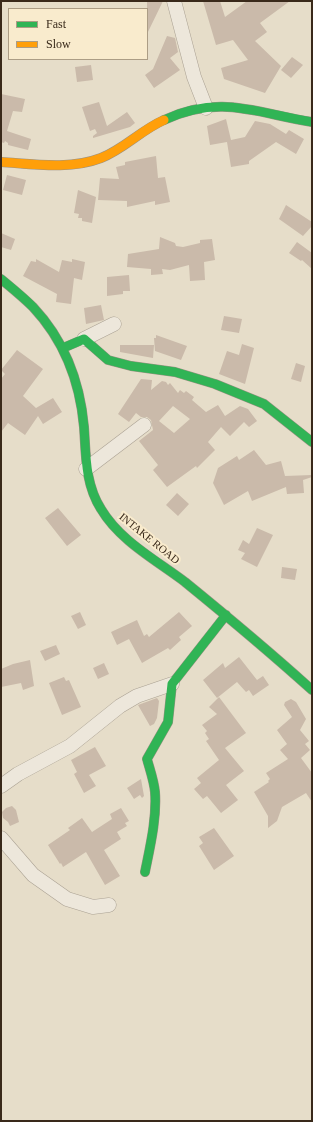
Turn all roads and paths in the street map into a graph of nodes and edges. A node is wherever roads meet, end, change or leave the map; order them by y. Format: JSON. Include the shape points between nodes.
{"nodes":[{"id":1,"x":174,"y":1,"type":"edge"},
{"id":2,"x":206,"y":108,"type":"junction"},
{"id":3,"x":312,"y":122,"type":"edge"},
{"id":4,"x":1,"y":162,"type":"edge"},
{"id":5,"x":1,"y":279,"type":"edge"},
{"id":6,"x":114,"y":324,"type":"dead end"},
{"id":7,"x":84,"y":339,"type":"junction"},
{"id":8,"x":63,"y":348,"type":"junction"},
{"id":9,"x":144,"y":425,"type":"dead end"},
{"id":10,"x":312,"y":442,"type":"edge"},
{"id":11,"x":86,"y":469,"type":"junction"},
{"id":12,"x":226,"y":615,"type":"junction"},
{"id":13,"x":172,"y":684,"type":"junction"},
{"id":14,"x":312,"y":690,"type":"edge"},
{"id":15,"x":1,"y":786,"type":"edge"},
{"id":16,"x":1,"y":838,"type":"edge"},
{"id":17,"x":145,"y":872,"type":"dead end"},
{"id":18,"x":109,"y":905,"type":"dead end"}],
"edges":[{"from":1,"to":2,"type":"street","via":[[194,77]]},
{"from":2,"to":3,"type":"street","via":[[237,108]]},
{"from":2,"to":4,"type":"street","via":[[168,118],[100,158],[60,163]]},
{"from":5,"to":8,"type":"street","name":"INTAKE ROAD","via":[[33,307]]},
{"from":6,"to":7,"type":"street"},
{"from":7,"to":8,"type":"street"},
{"from":7,"to":10,"type":"street","via":[[108,360],[175,372],[215,384],[264,404]]},
{"from":8,"to":11,"type":"street","name":"INTAKE ROAD","via":[[70,362],[82,407]]},
{"from":9,"to":11,"type":"street"},
{"from":11,"to":12,"type":"street","name":"INTAKE ROAD","via":[[92,493],[111,524]]},
{"from":12,"to":13,"type":"street"},
{"from":12,"to":14,"type":"street","name":"INTAKE ROAD"},
{"from":13,"to":15,"type":"street","via":[[137,696],[70,746]]},
{"from":13,"to":17,"type":"street","via":[[168,722],[153,745],[147,760],[155,801]]},
{"from":16,"to":18,"type":"street","via":[[33,875],[67,899],[93,907]]}]}
